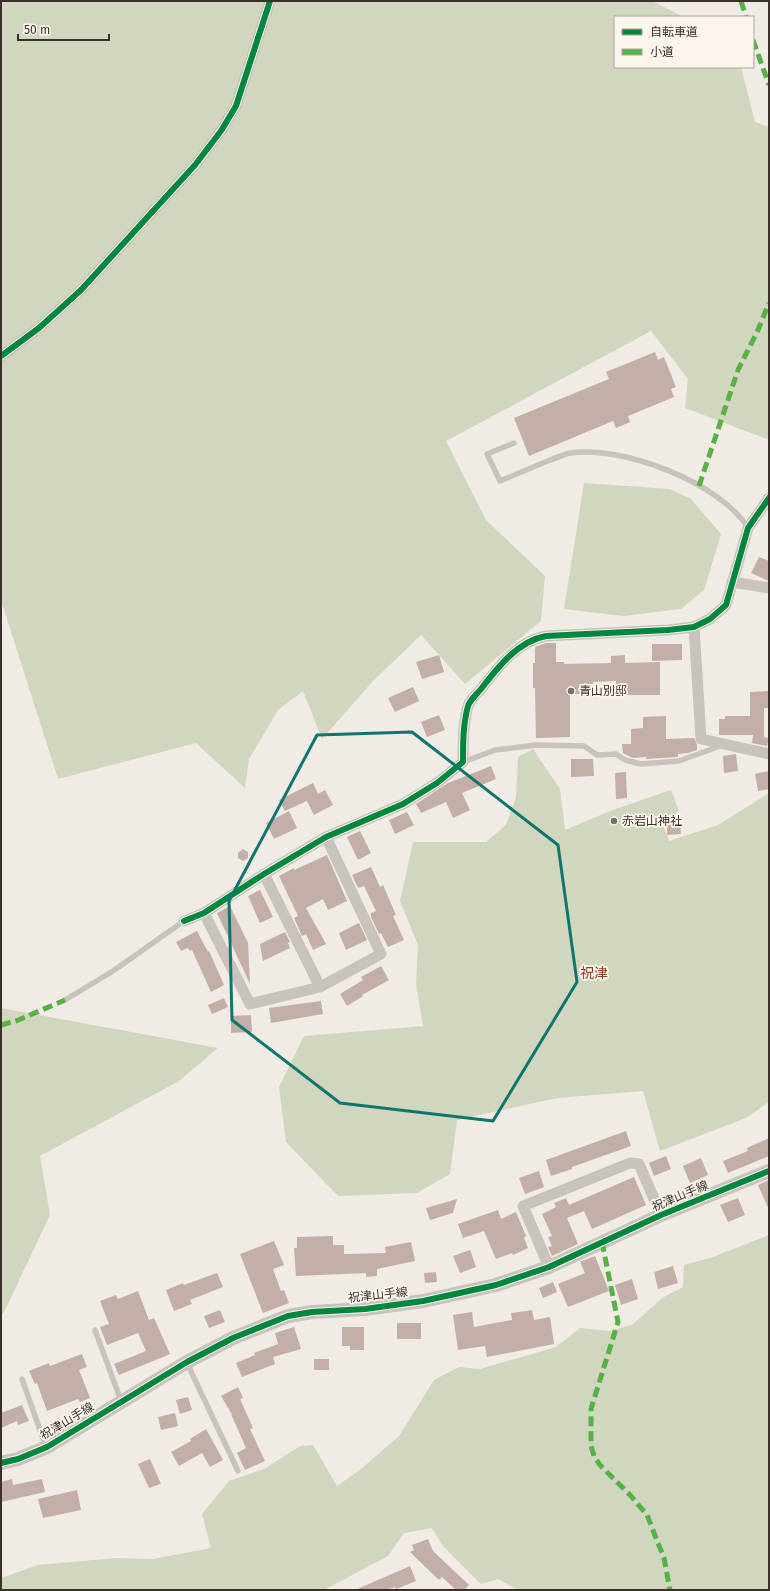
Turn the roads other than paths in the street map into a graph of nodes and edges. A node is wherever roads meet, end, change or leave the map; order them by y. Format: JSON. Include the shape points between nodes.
{"nodes":[{"id":1,"x":270,"y":1,"type":"edge"},
{"id":2,"x":1,"y":356,"type":"edge"},
{"id":3,"x":514,"y":443,"type":"dead end"},
{"id":4,"x":769,"y":498,"type":"edge"},
{"id":5,"x":748,"y":528,"type":"junction"},
{"id":6,"x":732,"y":582,"type":"junction"},
{"id":7,"x":769,"y":588,"type":"edge"},
{"id":8,"x":694,"y":627,"type":"junction"},
{"id":9,"x":725,"y":744,"type":"junction"},
{"id":10,"x":769,"y":754,"type":"edge"},
{"id":11,"x":463,"y":762,"type":"junction"},
{"id":12,"x":326,"y":837,"type":"junction"},
{"id":13,"x":264,"y":874,"type":"junction"},
{"id":14,"x":204,"y":913,"type":"junction"},
{"id":15,"x":184,"y":921,"type":"joint"},
{"id":16,"x":320,"y":987,"type":"junction"},
{"id":17,"x":65,"y":1000,"type":"dead end"},
{"id":18,"x":769,"y":1171,"type":"edge"},
{"id":19,"x":661,"y":1215,"type":"junction"},
{"id":20,"x":549,"y":1267,"type":"junction"},
{"id":21,"x":95,"y":1330,"type":"dead end"},
{"id":22,"x":187,"y":1362,"type":"junction"},
{"id":23,"x":22,"y":1379,"type":"dead end"},
{"id":24,"x":122,"y":1401,"type":"junction"},
{"id":25,"x":47,"y":1447,"type":"junction"},
{"id":26,"x":1,"y":1463,"type":"edge"},
{"id":27,"x":238,"y":1471,"type":"dead end"}],
"edges":[{"from":1,"to":2,"type":"street","via":[[236,106],[195,165],[81,290],[39,328]]},
{"from":3,"to":5,"type":"lane","via":[[487,454],[500,481],[569,453],[587,452],[629,457],[673,473],[699,486],[727,504]]},
{"from":4,"to":5,"type":"street"},
{"from":5,"to":6,"type":"street"},
{"from":6,"to":7,"type":"street"},
{"from":6,"to":8,"type":"street","via":[[726,605],[710,619]]},
{"from":8,"to":9,"type":"street","via":[[701,739]]},
{"from":8,"to":11,"type":"street","via":[[546,636],[535,638],[523,645],[506,658],[468,705]]},
{"from":9,"to":10,"type":"street"},
{"from":9,"to":11,"type":"lane","via":[[679,761],[641,764],[625,760],[616,754],[597,755],[584,746],[536,745],[495,750]]},
{"from":11,"to":12,"type":"street","via":[[437,783],[403,804]]},
{"from":12,"to":13,"type":"street"},
{"from":12,"to":16,"type":"street","via":[[381,954]]},
{"from":13,"to":14,"type":"street"},
{"from":13,"to":16,"type":"street"},
{"from":14,"to":15,"type":"street"},
{"from":14,"to":16,"type":"street","via":[[250,1004]]},
{"from":15,"to":17,"type":"lane","via":[[113,971]]},
{"from":18,"to":19,"type":"street","name":"祝津山手線"},
{"from":19,"to":20,"type":"street","name":"祝津山手線"},
{"from":19,"to":20,"type":"street","via":[[639,1164],[630,1163],[523,1206]]},
{"from":20,"to":22,"type":"street","name":"祝津山手線","via":[[496,1285],[423,1301],[288,1316],[232,1338]]},
{"from":21,"to":24,"type":"lane"},
{"from":22,"to":24,"type":"street","name":"祝津山手線"},
{"from":22,"to":27,"type":"lane"},
{"from":23,"to":25,"type":"lane"},
{"from":24,"to":25,"type":"street","name":"祝津山手線"},
{"from":25,"to":26,"type":"street","name":"祝津山手線"}]}
